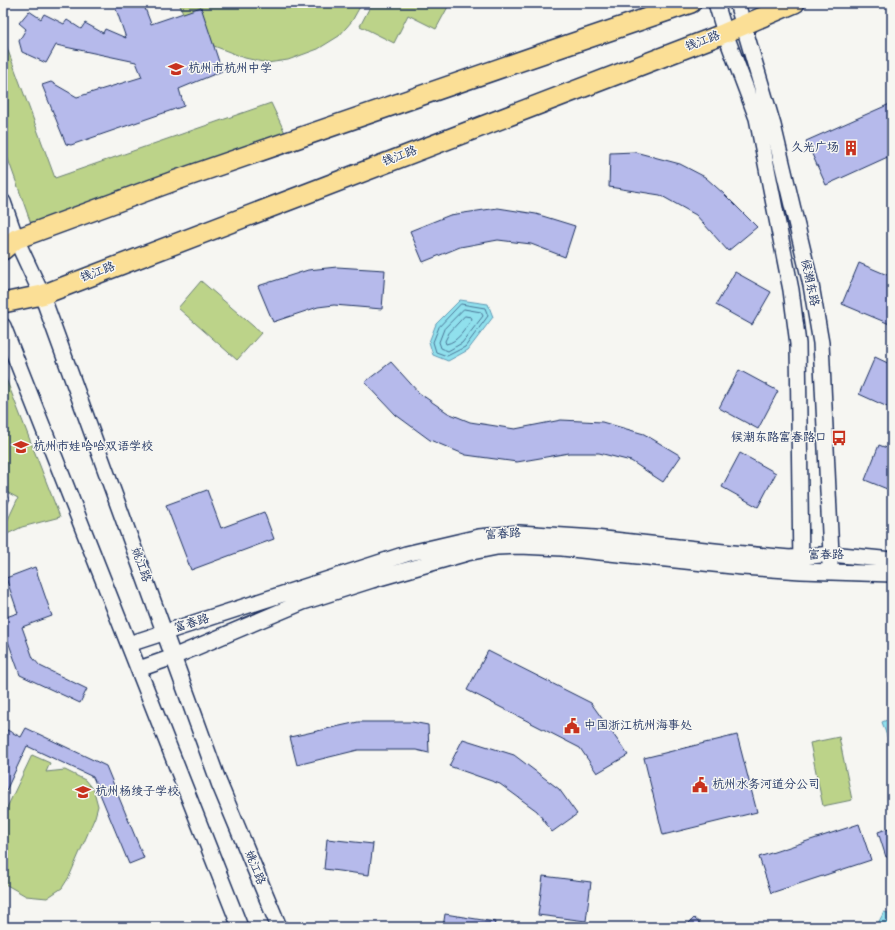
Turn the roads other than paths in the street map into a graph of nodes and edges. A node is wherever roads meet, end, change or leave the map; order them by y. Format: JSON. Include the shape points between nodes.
{"nodes":[{"id":1,"x":691,"y":3,"type":"edge"},
{"id":2,"x":716,"y":3,"type":"edge"},
{"id":3,"x":737,"y":3,"type":"edge"},
{"id":4,"x":795,"y":3,"type":"edge"},
{"id":5,"x":744,"y":25,"type":"junction"},
{"id":6,"x":725,"y":33,"type":"junction"},
{"id":7,"x":3,"y":202,"type":"edge"},
{"id":8,"x":10,"y":244,"type":"edge"},
{"id":9,"x":42,"y":295,"type":"junction"},
{"id":10,"x":3,"y":303,"type":"edge"},
{"id":11,"x":3,"y":326,"type":"edge"},
{"id":12,"x":831,"y":554,"type":"junction"},
{"id":13,"x":892,"y":560,"type":"edge"},
{"id":14,"x":801,"y":564,"type":"junction"},
{"id":15,"x":830,"y":572,"type":"junction"},
{"id":16,"x":892,"y":574,"type":"edge"},
{"id":17,"x":164,"y":632,"type":"junction"},
{"id":18,"x":129,"y":644,"type":"junction"},
{"id":19,"x":173,"y":656,"type":"junction"},
{"id":20,"x":139,"y":669,"type":"junction"},
{"id":21,"x":240,"y":927,"type":"edge"},
{"id":22,"x":279,"y":927,"type":"edge"}],
"edges":[{"from":1,"to":8,"type":"main road","via":[[181,179]]},
{"from":2,"to":6,"type":"street","name":"候潮东路"},
{"from":3,"to":5,"type":"street","name":"候潮东路"},
{"from":4,"to":5,"type":"main road","name":"钱江路"},
{"from":5,"to":6,"type":"main road","name":"钱江路"},
{"from":5,"to":12,"type":"street","name":"候潮东路","via":[[773,125],[811,285],[821,343]]},
{"from":6,"to":9,"type":"main road","name":"钱江路"},
{"from":6,"to":14,"type":"street","name":"候潮东路","via":[[758,118],[791,290],[798,344]]},
{"from":7,"to":8,"type":"street","name":"姚江路"},
{"from":8,"to":9,"type":"street","name":"姚江路"},
{"from":9,"to":10,"type":"main road","name":"钱江路"},
{"from":9,"to":17,"type":"street","name":"姚江路"},
{"from":11,"to":18,"type":"street"},
{"from":12,"to":13,"type":"street","name":"富春路"},
{"from":12,"to":14,"type":"street","name":"富春路"},
{"from":12,"to":15,"type":"street","name":"候潮东路"},
{"from":14,"to":15,"type":"street","name":"富春路"},
{"from":14,"to":17,"type":"street","name":"富春路","via":[[790,558],[595,538],[519,533],[478,537],[406,554]]},
{"from":14,"to":19,"type":"street","name":"富春路","via":[[742,567],[562,548],[496,547],[372,580],[303,602]]},
{"from":15,"to":16,"type":"street","name":"富春路"},
{"from":17,"to":18,"type":"street","name":"富春路"},
{"from":17,"to":19,"type":"street","name":"姚江路"},
{"from":18,"to":20,"type":"street"},
{"from":19,"to":20,"type":"street","name":"富春路"},
{"from":19,"to":22,"type":"street","name":"姚江路","via":[[219,783]]},
{"from":20,"to":21,"type":"street"}]}
